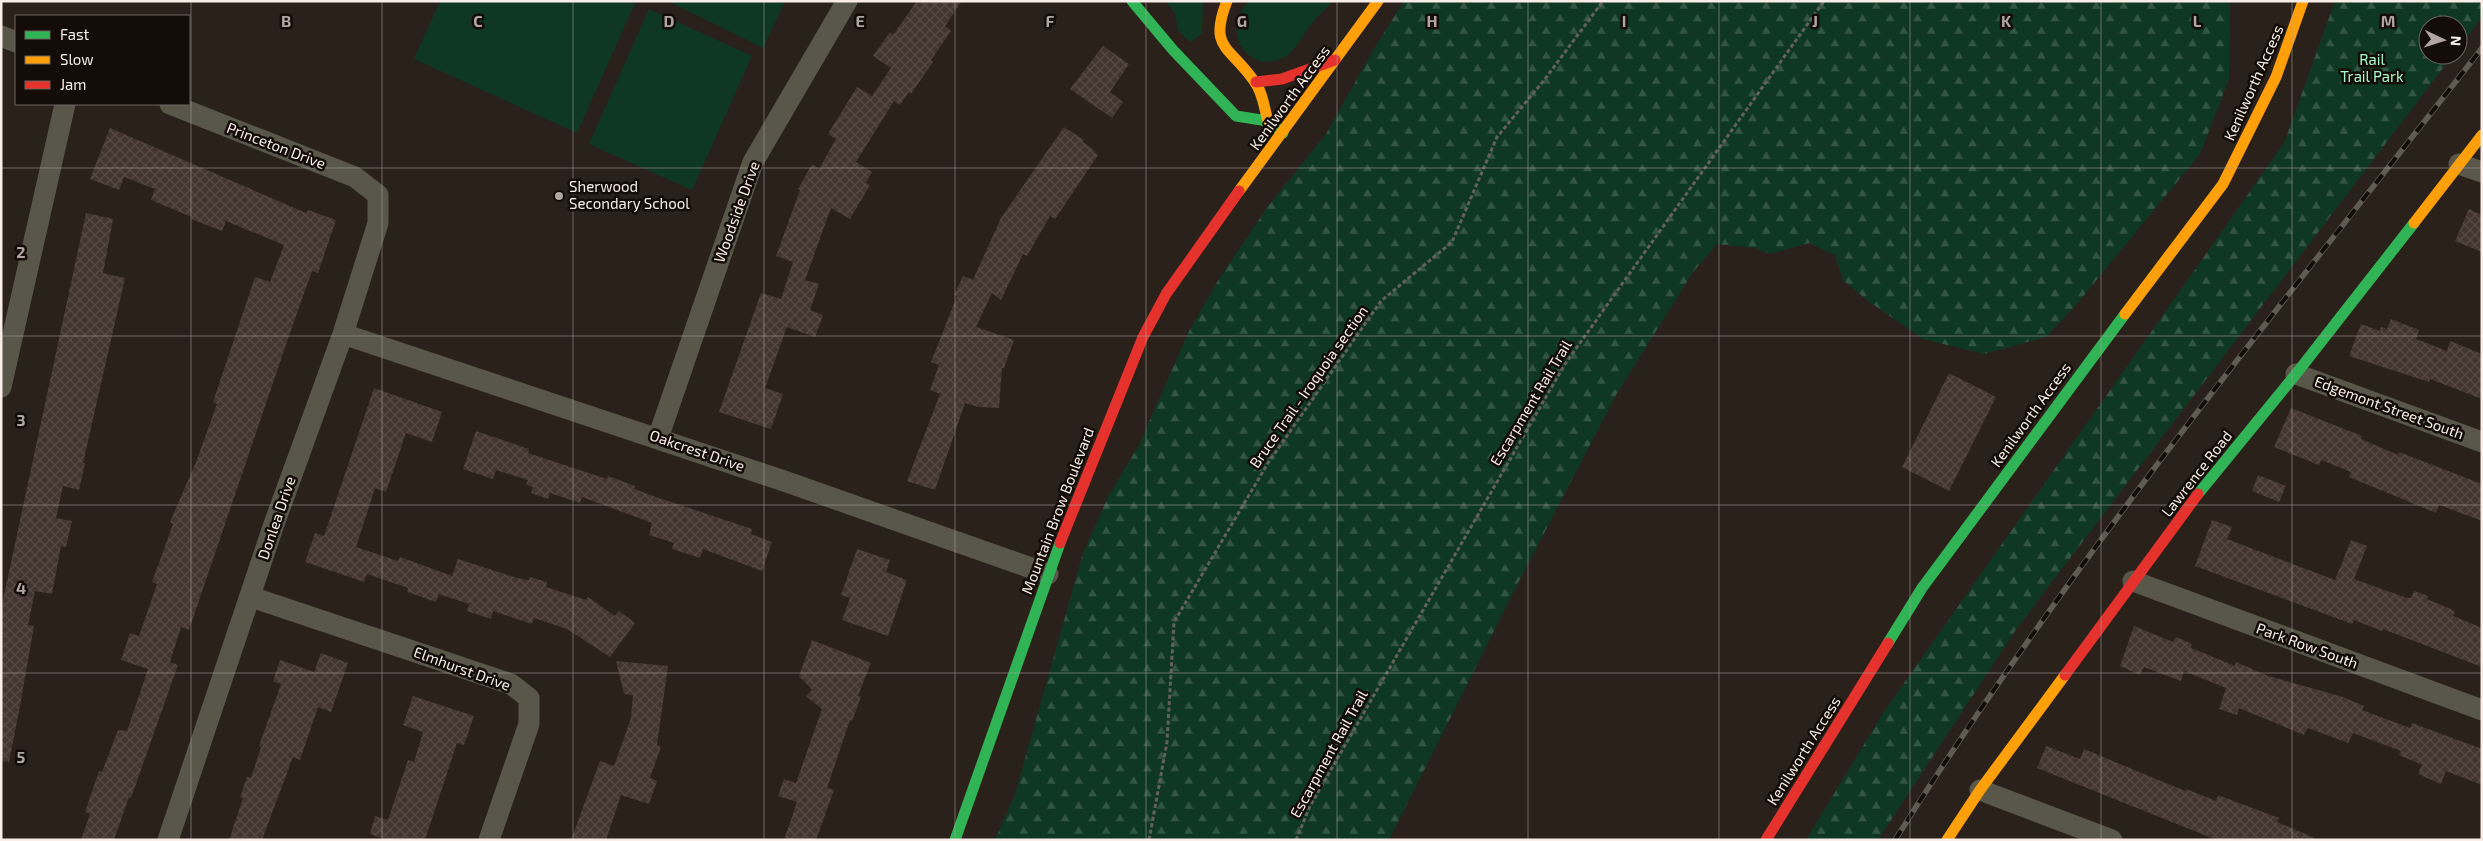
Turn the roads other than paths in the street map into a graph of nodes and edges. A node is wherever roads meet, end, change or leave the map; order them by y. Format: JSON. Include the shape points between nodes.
{"nodes":[{"id":1,"x":847,"y":1,"type":"edge"},
{"id":2,"x":1132,"y":1,"type":"edge"},
{"id":3,"x":1227,"y":1,"type":"edge"},
{"id":4,"x":1378,"y":1,"type":"edge"},
{"id":5,"x":2303,"y":1,"type":"edge"},
{"id":6,"x":1,"y":36,"type":"edge"},
{"id":7,"x":15,"y":42,"type":"edge"},
{"id":8,"x":1336,"y":60,"type":"junction"},
{"id":9,"x":1256,"y":82,"type":"junction"},
{"id":10,"x":65,"y":105,"type":"edge"},
{"id":11,"x":173,"y":105,"type":"edge"},
{"id":12,"x":1268,"y":121,"type":"junction"},
{"id":13,"x":1283,"y":133,"type":"junction"},
{"id":14,"x":2482,"y":135,"type":"edge"},
{"id":15,"x":2459,"y":164,"type":"junction"},
{"id":16,"x":2482,"y":172,"type":"edge"},
{"id":17,"x":378,"y":195,"type":"joint"},
{"id":18,"x":1224,"y":211,"type":"joint"},
{"id":19,"x":342,"y":334,"type":"junction"},
{"id":20,"x":2296,"y":374,"type":"junction"},
{"id":21,"x":1,"y":387,"type":"edge"},
{"id":22,"x":658,"y":438,"type":"junction"},
{"id":23,"x":2482,"y":442,"type":"edge"},
{"id":24,"x":1048,"y":574,"type":"junction"},
{"id":25,"x":2133,"y":581,"type":"junction"},
{"id":26,"x":251,"y":597,"type":"junction"},
{"id":27,"x":2482,"y":710,"type":"edge"},
{"id":28,"x":1980,"y":790,"type":"junction"},
{"id":29,"x":168,"y":840,"type":"edge"},
{"id":30,"x":489,"y":840,"type":"edge"},
{"id":31,"x":955,"y":840,"type":"edge"},
{"id":32,"x":1766,"y":840,"type":"edge"},
{"id":33,"x":1947,"y":840,"type":"edge"},
{"id":34,"x":2112,"y":840,"type":"edge"}],
"edges":[{"from":1,"to":22,"type":"street","name":"Woodside Drive","via":[[753,162]]},
{"from":2,"to":12,"type":"main road","via":[[1236,116]]},
{"from":3,"to":9,"type":"main road","via":[[1218,18],[1222,47]]},
{"from":4,"to":8,"type":"main road","name":"Kenilworth Access"},
{"from":5,"to":32,"type":"main road","name":"Kenilworth Access","via":[[2276,77],[2223,184],[1922,588]]},
{"from":6,"to":7,"type":"street"},
{"from":8,"to":9,"type":"main road","via":[[1282,79]]},
{"from":8,"to":13,"type":"main road","name":"Kenilworth Access"},
{"from":9,"to":12,"type":"main road"},
{"from":10,"to":21,"type":"street"},
{"from":11,"to":17,"type":"street","name":"Princeton Drive","via":[[355,177]]},
{"from":12,"to":13,"type":"main road"},
{"from":13,"to":18,"type":"main road","name":"Kenilworth Access"},
{"from":14,"to":15,"type":"main road","name":"Lawrence Road"},
{"from":15,"to":16,"type":"street"},
{"from":15,"to":20,"type":"main road","name":"Lawrence Road"},
{"from":17,"to":19,"type":"street","name":"Donlea Drive","via":[[378,223]]},
{"from":18,"to":24,"type":"main road","name":"Mountain Brow Boulevard","via":[[1166,294],[1143,338]]},
{"from":19,"to":22,"type":"street","name":"Oakcrest Drive"},
{"from":19,"to":26,"type":"street","name":"Donlea Drive"},
{"from":20,"to":23,"type":"street","name":"Edgemont Street South"},
{"from":20,"to":25,"type":"main road","name":"Lawrence Road","via":[[2203,488]]},
{"from":22,"to":24,"type":"street","name":"Oakcrest Drive"},
{"from":24,"to":31,"type":"main road","name":"Mountain Brow Boulevard"},
{"from":25,"to":27,"type":"street","name":"Park Row South"},
{"from":25,"to":28,"type":"main road","name":"Lawrence Road"},
{"from":26,"to":29,"type":"street","name":"Donlea Drive"},
{"from":26,"to":30,"type":"street","name":"Elmhurst Drive","via":[[511,684],[529,698],[529,724]]},
{"from":28,"to":33,"type":"main road","name":"Lawrence Road"},
{"from":28,"to":34,"type":"street"}]}
